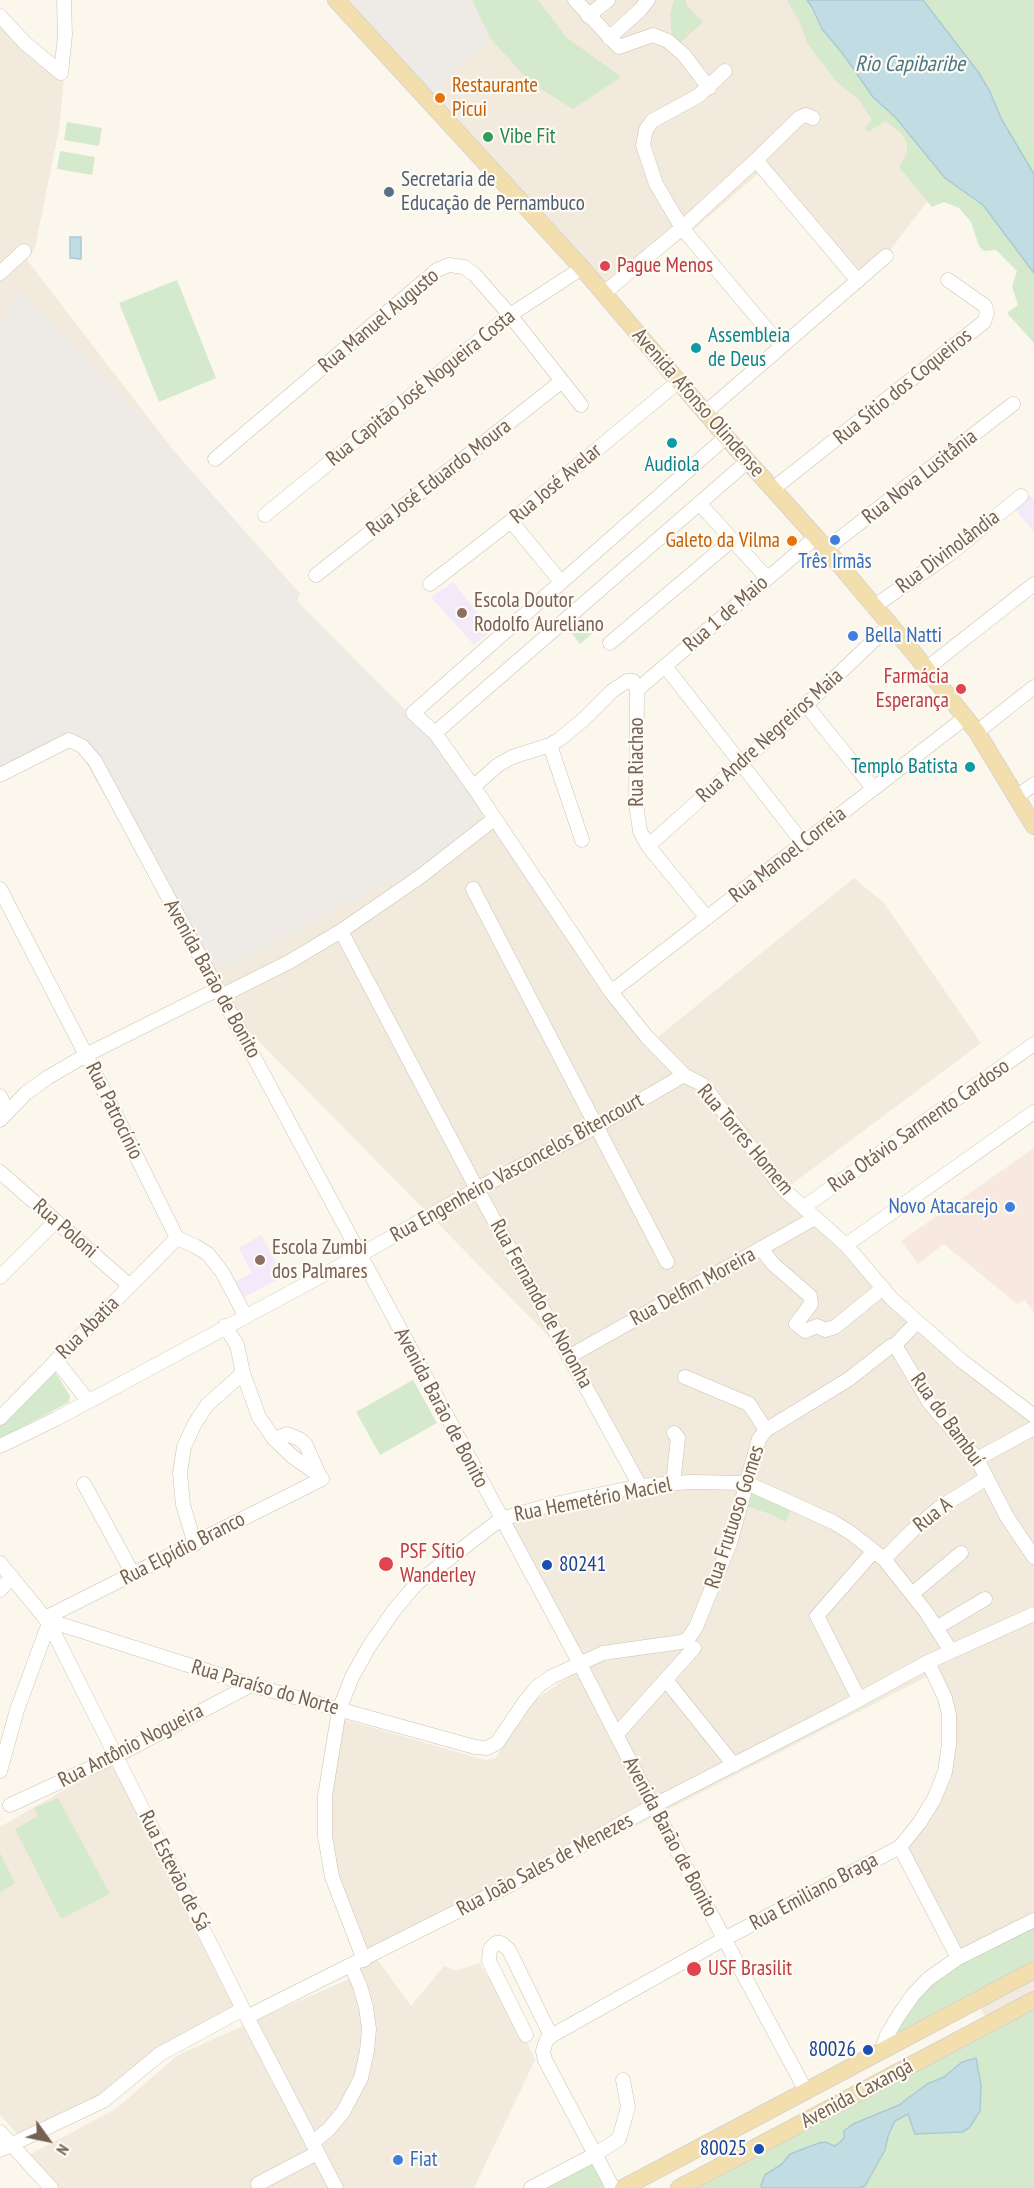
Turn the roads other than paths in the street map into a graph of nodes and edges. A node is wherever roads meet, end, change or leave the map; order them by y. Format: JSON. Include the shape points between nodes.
{"nodes":[{"id":1,"x":64,"y":0,"type":"edge"},
{"id":2,"x":336,"y":0,"type":"edge"},
{"id":3,"x":575,"y":0,"type":"edge"},
{"id":4,"x":608,"y":0,"type":"edge"},
{"id":5,"x":648,"y":0,"type":"edge"},
{"id":6,"x":0,"y":16,"type":"edge"},
{"id":7,"x":588,"y":16,"type":"junction"},
{"id":8,"x":609,"y":38,"type":"junction"},
{"id":9,"x":725,"y":71,"type":"dead end"},
{"id":10,"x":709,"y":88,"type":"junction"},
{"id":11,"x":813,"y":118,"type":"dead end"},
{"id":12,"x":756,"y":160,"type":"junction"},
{"id":13,"x":681,"y":228,"type":"junction"},
{"id":14,"x":24,"y":251,"type":"dead end"},
{"id":15,"x":886,"y":256,"type":"dead end"},
{"id":16,"x":582,"y":268,"type":"junction"},
{"id":17,"x":0,"y":273,"type":"edge"},
{"id":18,"x":948,"y":280,"type":"dead end"},
{"id":19,"x":858,"y":281,"type":"junction"},
{"id":20,"x":604,"y":293,"type":"junction"},
{"id":21,"x":510,"y":315,"type":"junction"},
{"id":22,"x":781,"y":346,"type":"junction"},
{"id":23,"x":562,"y":381,"type":"junction"},
{"id":24,"x":679,"y":381,"type":"junction"},
{"id":25,"x":1013,"y":404,"type":"dead end"},
{"id":26,"x":581,"y":405,"type":"dead end"},
{"id":27,"x":706,"y":412,"type":"junction"},
{"id":28,"x":726,"y":437,"type":"junction"},
{"id":29,"x":215,"y":459,"type":"dead end"},
{"id":30,"x":748,"y":461,"type":"junction"},
{"id":31,"x":773,"y":489,"type":"junction"},
{"id":32,"x":1021,"y":495,"type":"dead end"},
{"id":33,"x":699,"y":503,"type":"junction"},
{"id":34,"x":265,"y":515,"type":"dead end"},
{"id":35,"x":511,"y":521,"type":"junction"},
{"id":36,"x":732,"y":540,"type":"junction"},
{"id":37,"x":821,"y":543,"type":"junction"},
{"id":38,"x":316,"y":575,"type":"dead end"},
{"id":39,"x":767,"y":578,"type":"junction"},
{"id":40,"x":561,"y":582,"type":"junction"},
{"id":41,"x":430,"y":584,"type":"dead end"},
{"id":42,"x":1034,"y":584,"type":"edge"},
{"id":43,"x":873,"y":607,"type":"junction"},
{"id":44,"x":890,"y":625,"type":"junction"},
{"id":45,"x":610,"y":643,"type":"dead end"},
{"id":46,"x":666,"y":666,"type":"junction"},
{"id":47,"x":926,"y":669,"type":"junction"},
{"id":48,"x":1034,"y":687,"type":"edge"},
{"id":49,"x":637,"y":690,"type":"junction"},
{"id":50,"x":806,"y":705,"type":"junction"},
{"id":51,"x":966,"y":717,"type":"junction"},
{"id":52,"x":977,"y":732,"type":"junction"},
{"id":53,"x":435,"y":733,"type":"junction"},
{"id":54,"x":550,"y":745,"type":"junction"},
{"id":55,"x":740,"y":764,"type":"junction"},
{"id":56,"x":0,"y":776,"type":"edge"},
{"id":57,"x":1034,"y":784,"type":"edge"},
{"id":58,"x":873,"y":788,"type":"junction"},
{"id":59,"x":476,"y":791,"type":"junction"},
{"id":60,"x":1018,"y":796,"type":"junction"},
{"id":61,"x":494,"y":819,"type":"junction"},
{"id":62,"x":1034,"y":826,"type":"edge"},
{"id":63,"x":582,"y":840,"type":"dead end"},
{"id":64,"x":803,"y":843,"type":"junction"},
{"id":65,"x":648,"y":846,"type":"junction"},
{"id":66,"x":0,"y":889,"type":"edge"},
{"id":67,"x":473,"y":889,"type":"dead end"},
{"id":68,"x":707,"y":918,"type":"junction"},
{"id":69,"x":341,"y":931,"type":"junction"},
{"id":70,"x":219,"y":992,"type":"junction"},
{"id":71,"x":611,"y":992,"type":"junction"},
{"id":72,"x":1034,"y":1044,"type":"edge"},
{"id":73,"x":86,"y":1055,"type":"junction"},
{"id":74,"x":684,"y":1075,"type":"junction"},
{"id":75,"x":0,"y":1096,"type":"edge"},
{"id":76,"x":1034,"y":1112,"type":"edge"},
{"id":77,"x":4,"y":1115,"type":"edge"},
{"id":78,"x":595,"y":1127,"type":"junction"},
{"id":79,"x":0,"y":1172,"type":"edge"},
{"id":80,"x":477,"y":1189,"type":"junction"},
{"id":81,"x":804,"y":1207,"type":"junction"},
{"id":82,"x":815,"y":1218,"type":"junction"},
{"id":83,"x":56,"y":1221,"type":"junction"},
{"id":84,"x":177,"y":1238,"type":"junction"},
{"id":85,"x":846,"y":1245,"type":"junction"},
{"id":86,"x":761,"y":1248,"type":"junction"},
{"id":87,"x":360,"y":1255,"type":"junction"},
{"id":88,"x":667,"y":1262,"type":"dead end"},
{"id":89,"x":0,"y":1277,"type":"edge"},
{"id":90,"x":130,"y":1286,"type":"junction"},
{"id":91,"x":883,"y":1288,"type":"junction"},
{"id":92,"x":245,"y":1315,"type":"junction"},
{"id":93,"x":917,"y":1322,"type":"junction"},
{"id":94,"x":225,"y":1326,"type":"junction"},
{"id":95,"x":896,"y":1345,"type":"junction"},
{"id":96,"x":570,"y":1356,"type":"junction"},
{"id":97,"x":56,"y":1360,"type":"junction"},
{"id":98,"x":243,"y":1373,"type":"junction"},
{"id":99,"x":685,"y":1377,"type":"dead end"},
{"id":100,"x":88,"y":1401,"type":"junction"},
{"id":101,"x":1034,"y":1416,"type":"edge"},
{"id":102,"x":0,"y":1418,"type":"edge"},
{"id":103,"x":1034,"y":1428,"type":"edge"},
{"id":104,"x":766,"y":1430,"type":"junction"},
{"id":105,"x":674,"y":1433,"type":"dead end"},
{"id":106,"x":0,"y":1446,"type":"edge"},
{"id":107,"x":977,"y":1459,"type":"junction"},
{"id":108,"x":987,"y":1478,"type":"junction"},
{"id":109,"x":673,"y":1483,"type":"junction"},
{"id":110,"x":747,"y":1483,"type":"junction"},
{"id":111,"x":84,"y":1484,"type":"dead end"},
{"id":112,"x":640,"y":1486,"type":"junction"},
{"id":113,"x":501,"y":1518,"type":"junction"},
{"id":114,"x":195,"y":1544,"type":"junction"},
{"id":115,"x":961,"y":1553,"type":"dead end"},
{"id":116,"x":879,"y":1555,"type":"junction"},
{"id":117,"x":1034,"y":1557,"type":"edge"},
{"id":118,"x":0,"y":1563,"type":"edge"},
{"id":119,"x":133,"y":1574,"type":"junction"},
{"id":120,"x":12,"y":1577,"type":"junction"},
{"id":121,"x":0,"y":1590,"type":"edge"},
{"id":122,"x":912,"y":1594,"type":"junction"},
{"id":123,"x":985,"y":1599,"type":"dead end"},
{"id":124,"x":1034,"y":1614,"type":"edge"},
{"id":125,"x":47,"y":1620,"type":"junction"},
{"id":126,"x":936,"y":1628,"type":"junction"},
{"id":127,"x":689,"y":1645,"type":"junction"},
{"id":128,"x":951,"y":1651,"type":"junction"},
{"id":129,"x":579,"y":1662,"type":"junction"},
{"id":130,"x":928,"y":1662,"type":"junction"},
{"id":131,"x":666,"y":1680,"type":"junction"},
{"id":132,"x":251,"y":1685,"type":"junction"},
{"id":133,"x":859,"y":1699,"type":"junction"},
{"id":134,"x":339,"y":1710,"type":"junction"},
{"id":135,"x":616,"y":1735,"type":"junction"},
{"id":136,"x":116,"y":1756,"type":"junction"},
{"id":137,"x":734,"y":1765,"type":"junction"},
{"id":138,"x":0,"y":1768,"type":"edge"},
{"id":139,"x":10,"y":1805,"type":"dead end"},
{"id":140,"x":653,"y":1806,"type":"junction"},
{"id":141,"x":900,"y":1847,"type":"junction"},
{"id":142,"x":1034,"y":1920,"type":"edge"},
{"id":143,"x":724,"y":1939,"type":"junction"},
{"id":144,"x":958,"y":1958,"type":"junction"},
{"id":145,"x":364,"y":1960,"type":"junction"},
{"id":146,"x":351,"y":1966,"type":"junction"},
{"id":147,"x":1034,"y":1970,"type":"edge"},
{"id":148,"x":1034,"y":2000,"type":"edge"},
{"id":149,"x":245,"y":2013,"type":"junction"},
{"id":150,"x":526,"y":2035,"type":"dead end"},
{"id":151,"x":551,"y":2036,"type":"junction"},
{"id":152,"x":881,"y":2052,"type":"junction"},
{"id":153,"x":623,"y":2080,"type":"dead end"},
{"id":154,"x":806,"y":2091,"type":"junction"},
{"id":155,"x":0,"y":2132,"type":"edge"},
{"id":156,"x":6,"y":2147,"type":"edge"},
{"id":157,"x":314,"y":2148,"type":"junction"},
{"id":158,"x":594,"y":2155,"type":"junction"},
{"id":159,"x":258,"y":2184,"type":"dead end"},
{"id":160,"x":51,"y":2188,"type":"edge"},
{"id":161,"x":336,"y":2188,"type":"edge"},
{"id":162,"x":531,"y":2188,"type":"edge"},
{"id":163,"x":612,"y":2188,"type":"edge"},
{"id":164,"x":623,"y":2188,"type":"edge"},
{"id":165,"x":679,"y":2188,"type":"edge"}],
"edges":[{"from":1,"to":6,"type":"street","via":[[61,73]]},
{"from":2,"to":16,"type":"main road","name":"Avenida Afonso Olindense"},
{"from":3,"to":7,"type":"street"},
{"from":4,"to":7,"type":"street"},
{"from":5,"to":8,"type":"street"},
{"from":7,"to":8,"type":"street"},
{"from":8,"to":10,"type":"street","via":[[619,47],[653,35],[668,41]]},
{"from":9,"to":10,"type":"street"},
{"from":10,"to":13,"type":"street","via":[[645,130],[643,145],[656,184]]},
{"from":11,"to":12,"type":"street","via":[[799,118]]},
{"from":12,"to":13,"type":"street"},
{"from":12,"to":19,"type":"street"},
{"from":13,"to":20,"type":"street"},
{"from":13,"to":22,"type":"street"},
{"from":14,"to":17,"type":"street"},
{"from":15,"to":19,"type":"street"},
{"from":16,"to":20,"type":"main road","name":"Avenida Afonso Olindense"},
{"from":16,"to":21,"type":"street","name":"Rua Capitão José Nogueira Costa"},
{"from":18,"to":31,"type":"street","name":"Rua Sítio dos Coqueiros","via":[[985,306],[984,322]]},
{"from":19,"to":22,"type":"street"},
{"from":20,"to":24,"type":"main road","name":"Avenida Afonso Olindense"},
{"from":21,"to":23,"type":"street","name":"Rua Manuel Augusto"},
{"from":21,"to":29,"type":"street","name":"Rua Manuel Augusto","via":[[464,267],[449,265],[437,270]]},
{"from":21,"to":34,"type":"street","name":"Rua Capitão José Nogueira Costa"},
{"from":22,"to":27,"type":"street"},
{"from":23,"to":26,"type":"street","name":"Rua Manuel Augusto"},
{"from":23,"to":38,"type":"street","name":"Rua José Eduardo Moura"},
{"from":24,"to":27,"type":"main road","name":"Avenida Afonso Olindense"},
{"from":24,"to":35,"type":"street","name":"Rua José Avelar"},
{"from":25,"to":37,"type":"street","name":"Rua Nova Lusitânia"},
{"from":27,"to":28,"type":"main road","name":"Avenida Afonso Olindense"},
{"from":28,"to":30,"type":"main road","name":"Avenida Afonso Olindense"},
{"from":28,"to":40,"type":"street"},
{"from":30,"to":31,"type":"main road","name":"Avenida Afonso Olindense"},
{"from":30,"to":33,"type":"street"},
{"from":31,"to":37,"type":"main road","name":"Avenida Afonso Olindense"},
{"from":32,"to":43,"type":"street","name":"Rua Divinolândia","via":[[950,554]]},
{"from":33,"to":36,"type":"street"},
{"from":33,"to":53,"type":"street"},
{"from":35,"to":40,"type":"street"},
{"from":35,"to":41,"type":"street","name":"Rua José Avelar"},
{"from":36,"to":39,"type":"street"},
{"from":36,"to":45,"type":"street"},
{"from":37,"to":39,"type":"street","name":"Rua 1 de Maio"},
{"from":37,"to":43,"type":"main road","name":"Avenida Afonso Olindense"},
{"from":39,"to":46,"type":"street","name":"Rua 1 de Maio"},
{"from":40,"to":53,"type":"street","name":"Rua Torres Homem","via":[[413,713]]},
{"from":42,"to":47,"type":"street"},
{"from":43,"to":44,"type":"main road","name":"Avenida Afonso Olindense"},
{"from":44,"to":47,"type":"main road","name":"Avenida Afonso Olindense"},
{"from":44,"to":50,"type":"street","name":"Rua Andre Negreiros Maia"},
{"from":46,"to":49,"type":"street","name":"Rua 1 de Maio"},
{"from":46,"to":55,"type":"street"},
{"from":47,"to":51,"type":"main road","name":"Avenida Afonso Olindense"},
{"from":48,"to":52,"type":"street"},
{"from":49,"to":54,"type":"street","via":[[633,681],[622,684]]},
{"from":49,"to":65,"type":"street","name":"Rua Riachao","via":[[637,821]]},
{"from":50,"to":55,"type":"street","name":"Rua Andre Negreiros Maia"},
{"from":50,"to":58,"type":"street"},
{"from":51,"to":52,"type":"main road","name":"Avenida Afonso Olindense"},
{"from":51,"to":58,"type":"street","name":"Rua Manoel Correia"},
{"from":52,"to":60,"type":"main road","name":"Avenida Afonso Olindense"},
{"from":53,"to":59,"type":"street","name":"Rua Torres Homem"},
{"from":54,"to":59,"type":"street","via":[[498,765]]},
{"from":54,"to":63,"type":"street"},
{"from":55,"to":64,"type":"street"},
{"from":55,"to":65,"type":"street","name":"Rua Andre Negreiros Maia"},
{"from":56,"to":70,"type":"street","name":"Avenida Barão de Bonito","via":[[69,740],[82,746],[95,761]]},
{"from":57,"to":60,"type":"street"},
{"from":58,"to":64,"type":"street","name":"Rua Manoel Correia"},
{"from":59,"to":61,"type":"street","name":"Rua Torres Homem"},
{"from":60,"to":62,"type":"main road","name":"Avenida Afonso Olindense"},
{"from":61,"to":69,"type":"street","via":[[422,876]]},
{"from":61,"to":71,"type":"street","name":"Rua Torres Homem"},
{"from":64,"to":68,"type":"street","name":"Rua Manoel Correia"},
{"from":65,"to":68,"type":"street","name":"Rua Riachao"},
{"from":66,"to":73,"type":"street","name":"Rua Patrocínio"},
{"from":67,"to":78,"type":"street"},
{"from":68,"to":71,"type":"street","name":"Rua Manoel Correia"},
{"from":69,"to":70,"type":"street","via":[[289,962]]},
{"from":69,"to":80,"type":"street","name":"Rua Fernando de Noronha"},
{"from":70,"to":73,"type":"street"},
{"from":70,"to":87,"type":"street","name":"Avenida Barão de Bonito"},
{"from":71,"to":74,"type":"street","name":"Rua Torres Homem"},
{"from":72,"to":81,"type":"street","name":"Rua Otávio Sarmento Cardoso"},
{"from":73,"to":77,"type":"street","via":[[47,1078]]},
{"from":73,"to":84,"type":"street","name":"Rua Patrocínio"},
{"from":74,"to":78,"type":"street","name":"Rua Engenheiro Vasconcelos Bitencourt"},
{"from":74,"to":81,"type":"street","name":"Rua Torres Homem","via":[[703,1085],[783,1189]]},
{"from":75,"to":77,"type":"street"},
{"from":76,"to":85,"type":"street"},
{"from":78,"to":80,"type":"street","name":"Rua Engenheiro Vasconcelos Bitencourt"},
{"from":78,"to":88,"type":"street"},
{"from":79,"to":83,"type":"street","name":"Rua Poloni"},
{"from":80,"to":87,"type":"street","name":"Rua Engenheiro Vasconcelos Bitencourt"},
{"from":80,"to":96,"type":"street","name":"Rua Fernando de Noronha"},
{"from":81,"to":82,"type":"street","name":"Rua Torres Homem"},
{"from":82,"to":85,"type":"street","name":"Rua Torres Homem"},
{"from":82,"to":86,"type":"street","name":"Rua Delfim Moreira"},
{"from":83,"to":89,"type":"street"},
{"from":83,"to":90,"type":"street","name":"Rua Poloni"},
{"from":84,"to":90,"type":"street","name":"Rua Abatia"},
{"from":84,"to":92,"type":"street","via":[[208,1254]]},
{"from":85,"to":91,"type":"street","name":"Rua Torres Homem"},
{"from":86,"to":91,"type":"street","via":[[772,1264],[810,1296],[811,1304],[796,1324],[805,1331],[817,1326],[825,1330],[835,1327]]},
{"from":86,"to":96,"type":"street","name":"Rua Delfim Moreira"},
{"from":87,"to":92,"type":"street","name":"Rua Engenheiro Vasconcelos Bitencourt"},
{"from":87,"to":113,"type":"street","name":"Avenida Barão de Bonito"},
{"from":90,"to":97,"type":"street","name":"Rua Abatia"},
{"from":91,"to":93,"type":"street","name":"Rua Torres Homem"},
{"from":92,"to":94,"type":"street","name":"Rua Engenheiro Vasconcelos Bitencourt"},
{"from":93,"to":95,"type":"street","name":"Rua Frutuoso Gomes"},
{"from":93,"to":101,"type":"street","name":"Rua Torres Homem"},
{"from":94,"to":98,"type":"street","via":[[237,1346]]},
{"from":94,"to":100,"type":"street","name":"Rua Engenheiro Vasconcelos Bitencourt"},
{"from":95,"to":104,"type":"street","name":"Rua Frutuoso Gomes"},
{"from":95,"to":107,"type":"street","name":"Rua do Bambuí","via":[[929,1402]]},
{"from":96,"to":112,"type":"street","name":"Rua Fernando de Noronha"},
{"from":97,"to":100,"type":"street"},
{"from":97,"to":102,"type":"street","name":"Rua Abatia"},
{"from":98,"to":114,"type":"street","via":[[207,1405],[184,1447],[180,1473],[183,1505]]},
{"from":98,"to":114,"type":"street","name":"Rua Elpídio Branco","via":[[259,1417],[274,1439],[321,1477]]},
{"from":99,"to":104,"type":"street","via":[[749,1404]]},
{"from":100,"to":106,"type":"street","name":"Rua Engenheiro Vasconcelos Bitencourt"},
{"from":103,"to":107,"type":"street"},
{"from":104,"to":110,"type":"street","name":"Rua Frutuoso Gomes","via":[[759,1439]]},
{"from":105,"to":109,"type":"street","via":[[678,1438]]},
{"from":107,"to":108,"type":"street","name":"Rua do Bambuí"},
{"from":108,"to":116,"type":"street","name":"Rua A","via":[[939,1508]]},
{"from":108,"to":117,"type":"street","name":"Rua do Bambuí"},
{"from":109,"to":110,"type":"street","name":"Rua Hemetério Maciel"},
{"from":109,"to":112,"type":"street","name":"Rua Hemetério Maciel"},
{"from":110,"to":116,"type":"street","name":"Rua Hemetério Maciel","via":[[833,1522]]},
{"from":110,"to":127,"type":"street","name":"Rua Frutuoso Gomes","via":[[730,1544]]},
{"from":111,"to":119,"type":"street"},
{"from":112,"to":113,"type":"street","name":"Rua Hemetério Maciel"},
{"from":113,"to":129,"type":"street","name":"Avenida Barão de Bonito"},
{"from":113,"to":134,"type":"street","name":"Rua Hemetério Maciel","via":[[417,1583],[370,1645]]},
{"from":114,"to":119,"type":"street","name":"Rua Elpídio Branco"},
{"from":115,"to":122,"type":"street"},
{"from":116,"to":122,"type":"street","name":"Rua Hemetério Maciel"},
{"from":116,"to":133,"type":"street","name":"Rua A","via":[[817,1617]]},
{"from":118,"to":120,"type":"street","name":"Rua Estevão de Sá"},
{"from":119,"to":125,"type":"street","name":"Rua Elpídio Branco"},
{"from":120,"to":121,"type":"street"},
{"from":120,"to":125,"type":"street","name":"Rua Estevão de Sá"},
{"from":122,"to":126,"type":"street","name":"Rua Hemetério Maciel"},
{"from":123,"to":126,"type":"street"},
{"from":124,"to":128,"type":"street","name":"Rua João Sales de Menezes"},
{"from":125,"to":132,"type":"street","name":"Rua Paraíso do Norte"},
{"from":125,"to":136,"type":"street","name":"Rua Estevão de Sá"},
{"from":125,"to":138,"type":"street"},
{"from":126,"to":128,"type":"street","name":"Rua Hemetério Maciel"},
{"from":127,"to":129,"type":"street","via":[[603,1653]]},
{"from":127,"to":131,"type":"street","name":"Rua Frutuoso Gomes"},
{"from":128,"to":130,"type":"street","name":"Rua João Sales de Menezes"},
{"from":129,"to":134,"type":"street","name":"Rua Paraíso do Norte","via":[[537,1687],[500,1739],[486,1748]]},
{"from":129,"to":135,"type":"street","name":"Avenida Barão de Bonito"},
{"from":130,"to":133,"type":"street","name":"Rua João Sales de Menezes"},
{"from":130,"to":141,"type":"street","name":"Rua Emiliano Braga","via":[[945,1698],[950,1744],[945,1772],[934,1799]]},
{"from":131,"to":135,"type":"street","name":"Rua Frutuoso Gomes"},
{"from":131,"to":137,"type":"street"},
{"from":132,"to":134,"type":"street","name":"Rua Paraíso do Norte"},
{"from":132,"to":136,"type":"street","name":"Rua Antônio Nogueira"},
{"from":133,"to":137,"type":"street","name":"Rua João Sales de Menezes"},
{"from":134,"to":145,"type":"street","name":"Rua Hemetério Maciel","via":[[325,1796],[326,1836],[332,1877]]},
{"from":135,"to":140,"type":"street","name":"Avenida Barão de Bonito"},
{"from":136,"to":139,"type":"street","name":"Rua Antônio Nogueira"},
{"from":136,"to":149,"type":"street","name":"Rua Estevão de Sá"},
{"from":137,"to":140,"type":"street","name":"Rua João Sales de Menezes"},
{"from":140,"to":143,"type":"street","name":"Avenida Barão de Bonito"},
{"from":140,"to":145,"type":"street","name":"Rua João Sales de Menezes"},
{"from":141,"to":143,"type":"street","name":"Rua Emiliano Braga"},
{"from":141,"to":144,"type":"street"},
{"from":142,"to":144,"type":"street","name":"Avenida Caxangá"},
{"from":143,"to":151,"type":"street","name":"Rua Emiliano Braga"},
{"from":143,"to":154,"type":"street","name":"Avenida Barão de Bonito"},
{"from":144,"to":152,"type":"street","name":"Avenida Caxangá","via":[[913,1995],[887,2035]]},
{"from":145,"to":146,"type":"street","name":"Rua João Sales de Menezes"},
{"from":146,"to":149,"type":"street","name":"Rua João Sales de Menezes"},
{"from":146,"to":157,"type":"street","via":[[366,2007],[368,2051],[361,2078],[343,2112]]},
{"from":147,"to":152,"type":"main road","name":"Avenida Caxangá"},
{"from":148,"to":165,"type":"main road","name":"Avenida Caxangá"},
{"from":149,"to":156,"type":"street","name":"Rua João Sales de Menezes","via":[[160,2054],[103,2101]]},
{"from":149,"to":157,"type":"street","name":"Rua Estevão de Sá"},
{"from":150,"to":151,"type":"street","via":[[489,1961],[490,1949],[496,1943],[508,1950]]},
{"from":151,"to":158,"type":"street","via":[[544,2046],[544,2060]]},
{"from":152,"to":154,"type":"main road","name":"Avenida Caxangá"},
{"from":153,"to":158,"type":"street","via":[[628,2107],[619,2139]]},
{"from":154,"to":164,"type":"main road","name":"Avenida Caxangá"},
{"from":155,"to":156,"type":"street"},
{"from":156,"to":160,"type":"street"},
{"from":157,"to":159,"type":"street"},
{"from":157,"to":161,"type":"street","name":"Rua Estevão de Sá"},
{"from":158,"to":162,"type":"street"},
{"from":158,"to":163,"type":"street"}]}
